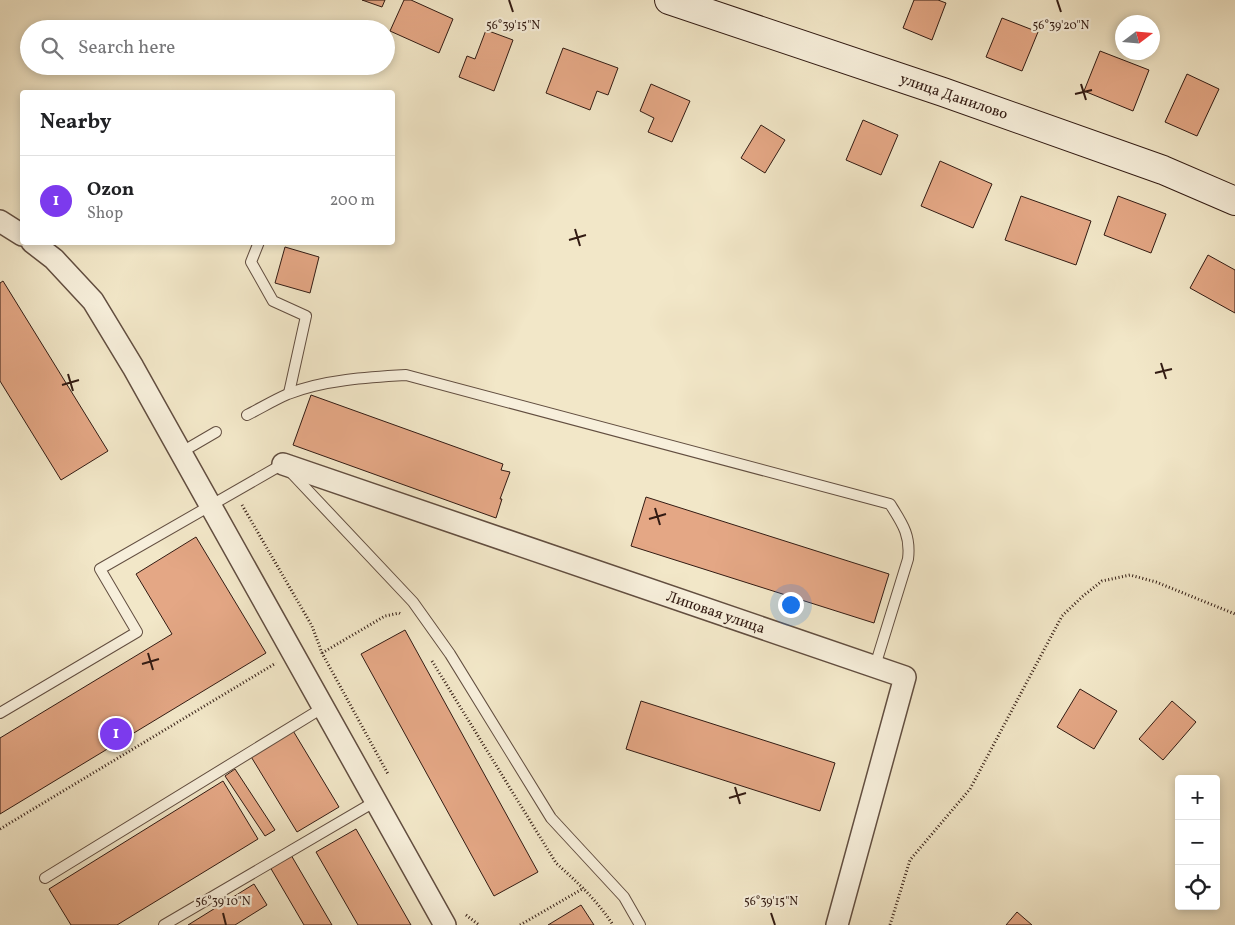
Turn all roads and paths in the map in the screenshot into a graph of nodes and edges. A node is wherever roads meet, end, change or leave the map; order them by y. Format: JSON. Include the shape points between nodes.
{"nodes":[{"id":1,"x":669,"y":0,"type":"edge"},
{"id":2,"x":1235,"y":201,"type":"edge"},
{"id":3,"x":0,"y":221,"type":"edge"},
{"id":4,"x":20,"y":234,"type":"edge"},
{"id":5,"x":36,"y":245,"type":"edge"},
{"id":6,"x":258,"y":245,"type":"edge"},
{"id":7,"x":289,"y":393,"type":"junction"},
{"id":8,"x":247,"y":415,"type":"dead end"},
{"id":9,"x":216,"y":432,"type":"dead end"},
{"id":10,"x":180,"y":453,"type":"junction"},
{"id":11,"x":283,"y":464,"type":"junction"},
{"id":12,"x":234,"y":492,"type":"junction"},
{"id":13,"x":211,"y":505,"type":"junction"},
{"id":14,"x":1235,"y":614,"type":"edge"},
{"id":15,"x":404,"y":617,"type":"dead end"},
{"id":16,"x":293,"y":653,"type":"junction"},
{"id":17,"x":322,"y":653,"type":"junction"},
{"id":18,"x":428,"y":655,"type":"dead end"},
{"id":19,"x":875,"y":666,"type":"junction"},
{"id":20,"x":324,"y":707,"type":"junction"},
{"id":21,"x":0,"y":714,"type":"edge"},
{"id":22,"x":389,"y":776,"type":"dead end"},
{"id":23,"x":376,"y":801,"type":"junction"},
{"id":24,"x":0,"y":829,"type":"edge"},
{"id":25,"x":45,"y":878,"type":"dead end"},
{"id":26,"x":584,"y":888,"type":"junction"},
{"id":27,"x":466,"y":915,"type":"dead end"},
{"id":28,"x":164,"y":925,"type":"edge"},
{"id":29,"x":444,"y":925,"type":"edge"},
{"id":30,"x":479,"y":925,"type":"edge"},
{"id":31,"x":520,"y":925,"type":"edge"},
{"id":32,"x":613,"y":925,"type":"edge"},
{"id":33,"x":640,"y":925,"type":"edge"},
{"id":34,"x":837,"y":925,"type":"edge"},
{"id":35,"x":890,"y":925,"type":"edge"}],
"edges":[{"from":1,"to":2,"type":"main road","name":"улица Данилово","via":[[1154,166]]},
{"from":3,"to":4,"type":"street"},
{"from":5,"to":10,"type":"street","via":[[54,259],[93,301],[134,366]]},
{"from":6,"to":7,"type":"lane","via":[[251,262],[272,301],[306,316]]},
{"from":7,"to":8,"type":"lane"},
{"from":7,"to":19,"type":"lane","via":[[362,378],[406,375],[890,504],[910,545]]},
{"from":9,"to":10,"type":"lane"},
{"from":10,"to":13,"type":"street"},
{"from":11,"to":12,"type":"lane"},
{"from":11,"to":19,"type":"street","name":"Липовая улица"},
{"from":11,"to":33,"type":"lane","via":[[413,602],[450,654],[551,818],[624,897]]},
{"from":12,"to":13,"type":"lane"},
{"from":12,"to":17,"type":"path","via":[[312,626]]},
{"from":13,"to":16,"type":"street"},
{"from":13,"to":21,"type":"lane","via":[[100,569],[137,632]]},
{"from":14,"to":35,"type":"path","via":[[1130,575],[1102,581],[1083,596],[1062,616],[970,789],[910,860]]},
{"from":15,"to":17,"type":"path","via":[[399,613],[384,616]]},
{"from":16,"to":20,"type":"street"},
{"from":16,"to":24,"type":"path"},
{"from":17,"to":22,"type":"path"},
{"from":18,"to":26,"type":"path","via":[[556,863]]},
{"from":19,"to":34,"type":"street","name":"Липовая улица","via":[[905,677]]},
{"from":20,"to":23,"type":"street"},
{"from":20,"to":25,"type":"lane"},
{"from":23,"to":28,"type":"lane"},
{"from":23,"to":29,"type":"street"},
{"from":26,"to":31,"type":"path"},
{"from":26,"to":32,"type":"path"},
{"from":27,"to":30,"type":"path"}]}
